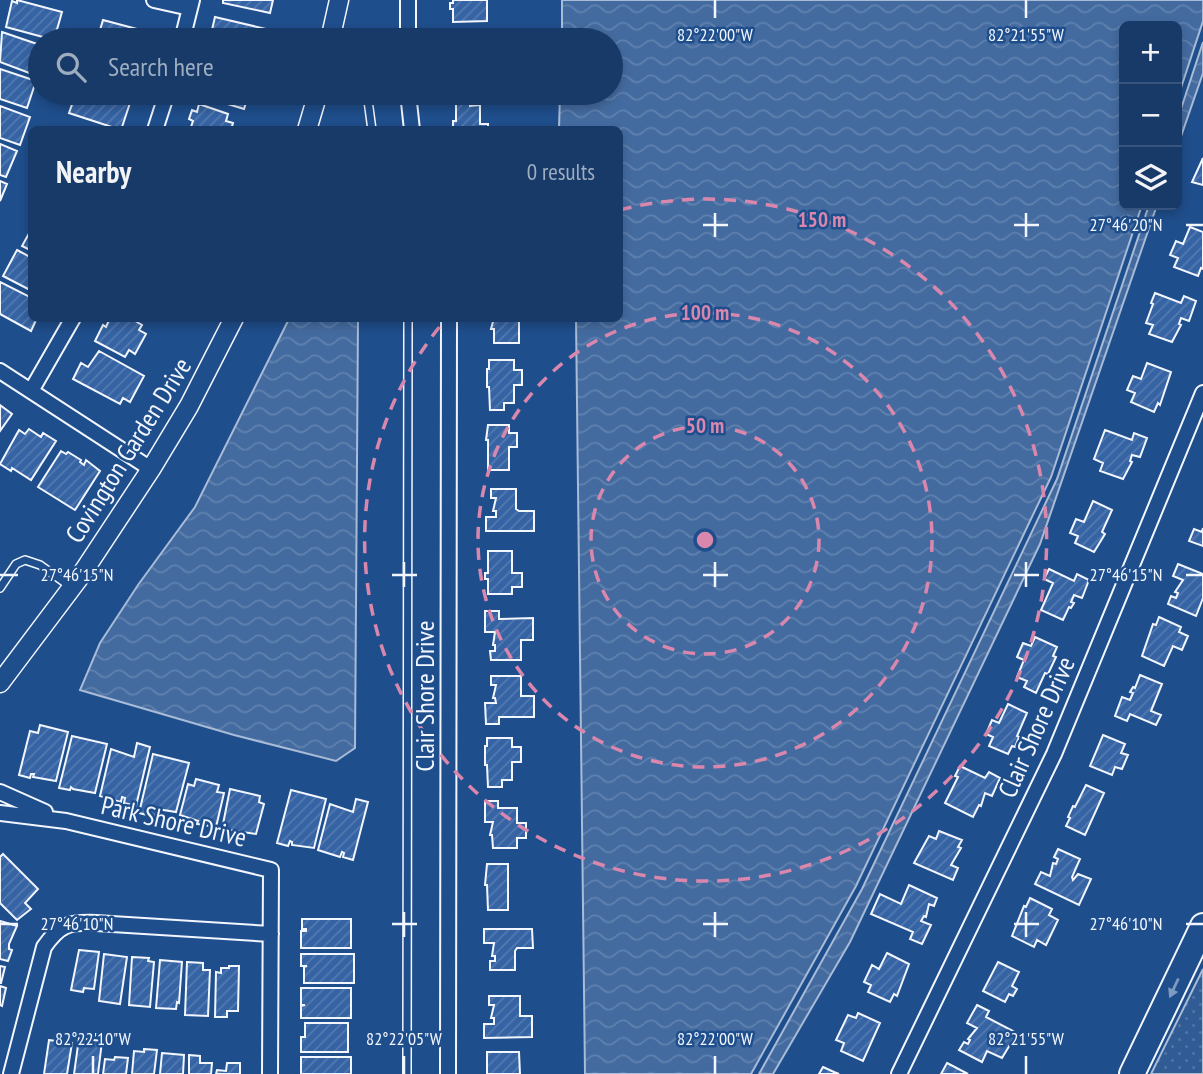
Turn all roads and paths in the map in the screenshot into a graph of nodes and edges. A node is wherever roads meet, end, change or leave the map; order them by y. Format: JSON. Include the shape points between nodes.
{"nodes":[{"id":1,"x":154,"y":0,"type":"edge"},
{"id":2,"x":339,"y":0,"type":"edge"},
{"id":3,"x":408,"y":0,"type":"edge"},
{"id":4,"x":191,"y":4,"type":"edge"},
{"id":5,"x":185,"y":28,"type":"edge"},
{"id":6,"x":333,"y":28,"type":"edge"},
{"id":7,"x":408,"y":28,"type":"edge"},
{"id":8,"x":163,"y":105,"type":"edge"},
{"id":9,"x":314,"y":105,"type":"edge"},
{"id":10,"x":369,"y":105,"type":"edge"},
{"id":11,"x":409,"y":105,"type":"edge"},
{"id":12,"x":156,"y":126,"type":"edge"},
{"id":13,"x":308,"y":126,"type":"edge"},
{"id":14,"x":371,"y":126,"type":"edge"},
{"id":15,"x":412,"y":126,"type":"edge"},
{"id":16,"x":71,"y":322,"type":"edge"},
{"id":17,"x":232,"y":322,"type":"edge"},
{"id":18,"x":408,"y":322,"type":"edge"},
{"id":19,"x":449,"y":322,"type":"edge"},
{"id":20,"x":0,"y":371,"type":"edge"},
{"id":21,"x":31,"y":391,"type":"junction"},
{"id":22,"x":1203,"y":393,"type":"edge"},
{"id":23,"x":151,"y":469,"type":"junction"},
{"id":24,"x":72,"y":587,"type":"junction"},
{"id":25,"x":0,"y":588,"type":"edge"},
{"id":26,"x":4,"y":677,"type":"edge"},
{"id":27,"x":0,"y":692,"type":"edge"},
{"id":28,"x":0,"y":792,"type":"edge"},
{"id":29,"x":0,"y":813,"type":"edge"},
{"id":30,"x":66,"y":821,"type":"junction"},
{"id":31,"x":1203,"y":926,"type":"edge"},
{"id":32,"x":271,"y":934,"type":"junction"},
{"id":33,"x":11,"y":1074,"type":"edge"},
{"id":34,"x":270,"y":1074,"type":"edge"},
{"id":35,"x":407,"y":1074,"type":"edge"},
{"id":36,"x":448,"y":1074,"type":"edge"},
{"id":37,"x":899,"y":1074,"type":"edge"},
{"id":38,"x":1132,"y":1074,"type":"edge"}],
"edges":[{"from":1,"to":4,"type":"street"},
{"from":2,"to":6,"type":"street"},
{"from":3,"to":7,"type":"street"},
{"from":4,"to":5,"type":"street"},
{"from":8,"to":12,"type":"street"},
{"from":9,"to":13,"type":"street"},
{"from":10,"to":14,"type":"lane"},
{"from":11,"to":15,"type":"street"},
{"from":16,"to":21,"type":"street"},
{"from":17,"to":23,"type":"street","name":"Covington Garden Drive"},
{"from":18,"to":35,"type":"lane"},
{"from":19,"to":36,"type":"street","name":"Clair Shore Drive"},
{"from":20,"to":21,"type":"street"},
{"from":21,"to":23,"type":"street"},
{"from":22,"to":37,"type":"street","name":"Clair Shore Drive","via":[[1054,754]]},
{"from":23,"to":24,"type":"street","name":"Covington Garden Drive"},
{"from":24,"to":25,"type":"lane","via":[[25,560],[16,564]]},
{"from":24,"to":26,"type":"street","name":"Covington Garden Drive"},
{"from":26,"to":27,"type":"street","name":"Covington Garden Drive"},
{"from":28,"to":30,"type":"street","name":"Park Shore Drive"},
{"from":29,"to":30,"type":"street","name":"Park Shore Drive"},
{"from":30,"to":32,"type":"street","name":"Park Shore Drive","via":[[271,870]]},
{"from":31,"to":38,"type":"highway","one_way":true},
{"from":32,"to":33,"type":"street","via":[[77,922],[64,925],[44,947]]},
{"from":32,"to":34,"type":"street"}]}
